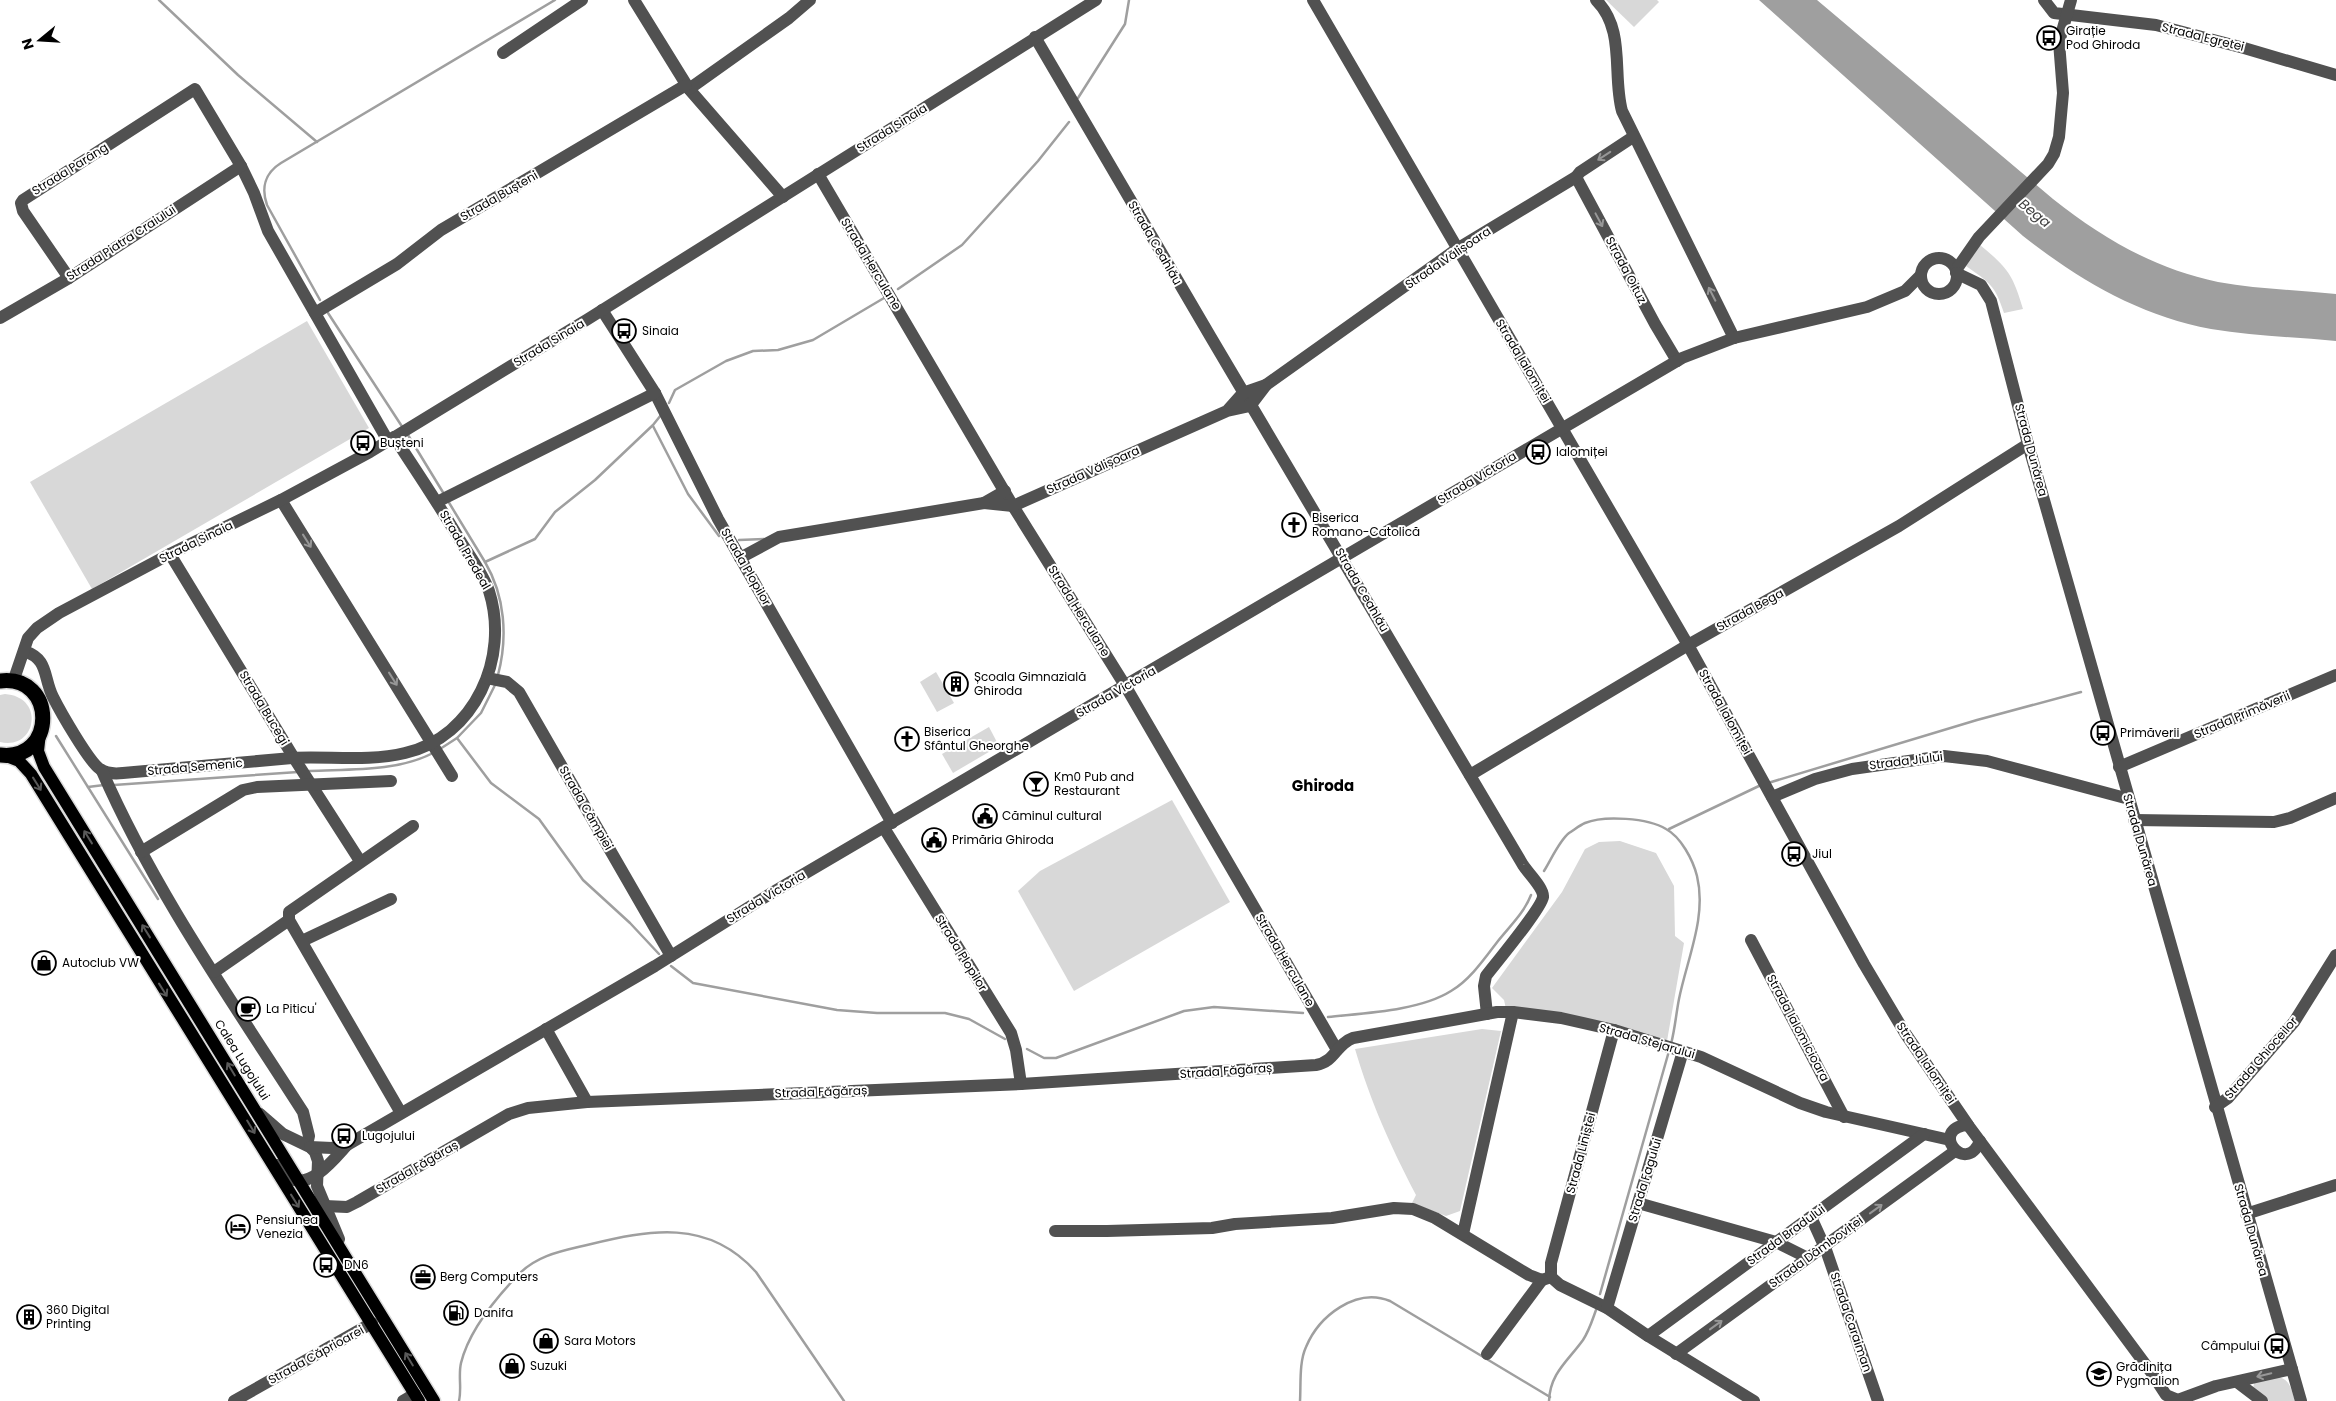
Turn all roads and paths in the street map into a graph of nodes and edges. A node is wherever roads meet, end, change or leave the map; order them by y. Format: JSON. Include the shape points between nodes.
{"nodes":[{"id":1,"x":582,"y":0,"type":"edge"},
{"id":2,"x":634,"y":0,"type":"edge"},
{"id":3,"x":810,"y":0,"type":"edge"},
{"id":4,"x":1096,"y":0,"type":"edge"},
{"id":5,"x":1313,"y":0,"type":"edge"},
{"id":6,"x":1596,"y":0,"type":"edge"},
{"id":7,"x":2044,"y":0,"type":"edge"},
{"id":8,"x":2071,"y":0,"type":"edge"},
{"id":9,"x":2066,"y":16,"type":"junction"},
{"id":10,"x":1035,"y":37,"type":"junction"},
{"id":11,"x":503,"y":53,"type":"dead end"},
{"id":12,"x":2336,"y":75,"type":"edge"},
{"id":13,"x":688,"y":87,"type":"junction"},
{"id":14,"x":195,"y":89,"type":"joint"},
{"id":15,"x":1634,"y":137,"type":"junction"},
{"id":16,"x":241,"y":166,"type":"junction"},
{"id":17,"x":818,"y":174,"type":"junction"},
{"id":18,"x":1576,"y":177,"type":"junction"},
{"id":19,"x":783,"y":197,"type":"junction"},
{"id":20,"x":1457,"y":249,"type":"junction"},
{"id":21,"x":1968,"y":250,"type":"junction"},
{"id":22,"x":1946,"y":260,"type":"junction"},
{"id":23,"x":1956,"y":272,"type":"junction"},
{"id":24,"x":1921,"y":275,"type":"junction"},
{"id":25,"x":69,"y":278,"type":"junction"},
{"id":26,"x":1976,"y":283,"type":"junction"},
{"id":27,"x":1953,"y":286,"type":"junction"},
{"id":28,"x":1928,"y":290,"type":"junction"},
{"id":29,"x":1905,"y":291,"type":"junction"},
{"id":30,"x":602,"y":310,"type":"junction"},
{"id":31,"x":315,"y":313,"type":"junction"},
{"id":32,"x":0,"y":318,"type":"edge"},
{"id":33,"x":1734,"y":338,"type":"junction"},
{"id":34,"x":1677,"y":361,"type":"junction"},
{"id":35,"x":655,"y":393,"type":"junction"},
{"id":36,"x":1246,"y":400,"type":"junction"},
{"id":37,"x":1562,"y":427,"type":"junction"},
{"id":38,"x":399,"y":434,"type":"junction"},
{"id":39,"x":2028,"y":444,"type":"junction"},
{"id":40,"x":443,"y":499,"type":"junction"},
{"id":41,"x":1009,"y":499,"type":"junction"},
{"id":42,"x":281,"y":500,"type":"junction"},
{"id":43,"x":170,"y":554,"type":"junction"},
{"id":44,"x":1343,"y":557,"type":"junction"},
{"id":45,"x":740,"y":558,"type":"junction"},
{"id":46,"x":1688,"y":645,"type":"junction"},
{"id":47,"x":24,"y":651,"type":"junction"},
{"id":48,"x":2336,"y":675,"type":"edge"},
{"id":49,"x":494,"y":679,"type":"junction"},
{"id":50,"x":4,"y":681,"type":"edge"},
{"id":51,"x":1126,"y":687,"type":"junction"},
{"id":52,"x":41,"y":731,"type":"junction"},
{"id":53,"x":436,"y":749,"type":"junction"},
{"id":54,"x":1,"y":755,"type":"edge"},
{"id":55,"x":2119,"y":767,"type":"junction"},
{"id":56,"x":102,"y":770,"type":"junction"},
{"id":57,"x":304,"y":772,"type":"junction"},
{"id":58,"x":1470,"y":774,"type":"junction"},
{"id":59,"x":452,"y":776,"type":"dead end"},
{"id":60,"x":391,"y":781,"type":"dead end"},
{"id":61,"x":1767,"y":788,"type":"junction"},
{"id":62,"x":2336,"y":798,"type":"edge"},
{"id":63,"x":2129,"y":799,"type":"junction"},
{"id":64,"x":2134,"y":820,"type":"junction"},
{"id":65,"x":413,"y":826,"type":"dead end"},
{"id":66,"x":888,"y":826,"type":"junction"},
{"id":67,"x":141,"y":852,"type":"junction"},
{"id":68,"x":360,"y":861,"type":"junction"},
{"id":69,"x":391,"y":899,"type":"dead end"},
{"id":70,"x":289,"y":916,"type":"junction"},
{"id":71,"x":1751,"y":940,"type":"dead end"},
{"id":72,"x":302,"y":941,"type":"junction"},
{"id":73,"x":2336,"y":955,"type":"edge"},
{"id":74,"x":671,"y":956,"type":"junction"},
{"id":75,"x":214,"y":972,"type":"junction"},
{"id":76,"x":1513,"y":1012,"type":"junction"},
{"id":77,"x":1487,"y":1014,"type":"junction"},
{"id":78,"x":546,"y":1029,"type":"junction"},
{"id":79,"x":1614,"y":1030,"type":"junction"},
{"id":80,"x":1675,"y":1048,"type":"junction"},
{"id":81,"x":1337,"y":1050,"type":"junction"},
{"id":82,"x":1021,"y":1084,"type":"junction"},
{"id":83,"x":587,"y":1102,"type":"junction"},
{"id":84,"x":2215,"y":1107,"type":"junction"},
{"id":85,"x":256,"y":1111,"type":"junction"},
{"id":86,"x":401,"y":1113,"type":"junction"},
{"id":87,"x":1844,"y":1117,"type":"junction"},
{"id":88,"x":1968,"y":1125,"type":"junction"},
{"id":89,"x":1924,"y":1134,"type":"junction"},
{"id":90,"x":1980,"y":1141,"type":"junction"},
{"id":91,"x":347,"y":1145,"type":"junction"},
{"id":92,"x":1952,"y":1145,"type":"junction"},
{"id":93,"x":309,"y":1146,"type":"junction"},
{"id":94,"x":271,"y":1159,"type":"junction"},
{"id":95,"x":316,"y":1174,"type":"junction"},
{"id":96,"x":300,"y":1181,"type":"junction"},
{"id":97,"x":2336,"y":1185,"type":"edge"},
{"id":98,"x":1638,"y":1203,"type":"junction"},
{"id":99,"x":325,"y":1206,"type":"junction"},
{"id":100,"x":2246,"y":1214,"type":"junction"},
{"id":101,"x":1811,"y":1216,"type":"junction"},
{"id":102,"x":1055,"y":1230,"type":"dead end"},
{"id":103,"x":1463,"y":1234,"type":"junction"},
{"id":104,"x":1776,"y":1242,"type":"junction"},
{"id":105,"x":1824,"y":1246,"type":"junction"},
{"id":106,"x":1808,"y":1258,"type":"junction"},
{"id":107,"x":349,"y":1262,"type":"junction"},
{"id":108,"x":1547,"y":1278,"type":"junction"},
{"id":109,"x":1607,"y":1308,"type":"junction"},
{"id":110,"x":372,"y":1323,"type":"junction"},
{"id":111,"x":1648,"y":1336,"type":"junction"},
{"id":112,"x":1488,"y":1354,"type":"dead end"},
{"id":113,"x":1676,"y":1354,"type":"junction"},
{"id":114,"x":2292,"y":1369,"type":"junction"},
{"id":115,"x":2237,"y":1382,"type":"junction"},
{"id":116,"x":417,"y":1397,"type":"edge"},
{"id":117,"x":2172,"y":1400,"type":"edge"},
{"id":118,"x":234,"y":1401,"type":"edge"},
{"id":119,"x":403,"y":1401,"type":"edge"},
{"id":120,"x":434,"y":1401,"type":"edge"},
{"id":121,"x":1754,"y":1401,"type":"edge"},
{"id":122,"x":1878,"y":1401,"type":"edge"},
{"id":123,"x":2262,"y":1401,"type":"edge"},
{"id":124,"x":2300,"y":1401,"type":"edge"}],
"edges":[{"from":1,"to":11,"type":"street"},
{"from":2,"to":13,"type":"street"},
{"from":3,"to":13,"type":"street","name":"Strada Bușteni"},
{"from":4,"to":10,"type":"street","name":"Strada Sinaia"},
{"from":5,"to":20,"type":"street","name":"Strada Ialomiței"},
{"from":6,"to":15,"type":"street","via":[[1612,27],[1617,46],[1618,96]]},
{"from":7,"to":9,"type":"street","via":[[2054,13]]},
{"from":8,"to":9,"type":"street"},
{"from":9,"to":12,"type":"street","name":"Strada Egretei","via":[[2156,25]]},
{"from":9,"to":21,"type":"street","via":[[2059,42],[2063,93],[2054,154]]},
{"from":10,"to":17,"type":"street","name":"Strada Sinaia"},
{"from":10,"to":36,"type":"street","name":"Strada Ceahlău"},
{"from":13,"to":19,"type":"street"},
{"from":13,"to":31,"type":"street","name":"Strada Bușteni","via":[[440,230],[397,264]]},
{"from":14,"to":16,"type":"street","name":"Strada Predeal"},
{"from":14,"to":25,"type":"street","name":"Strada Parâng","via":[[23,200],[23,211]]},
{"from":15,"to":18,"type":"street","name":"Strada Vălișoara","one_way":true},
{"from":33,"to":15,"type":"street","one_way":true},
{"from":16,"to":25,"type":"street","name":"Strada Piatra Craiului"},
{"from":16,"to":31,"type":"street","name":"Strada Predeal","via":[[268,231]]},
{"from":17,"to":19,"type":"street","name":"Strada Sinaia"},
{"from":17,"to":41,"type":"street","name":"Strada Herculane"},
{"from":18,"to":20,"type":"street","name":"Strada Vălișoara"},
{"from":18,"to":34,"type":"street","name":"Strada Oituz","one_way":true},
{"from":19,"to":30,"type":"street","name":"Strada Sinaia"},
{"from":20,"to":36,"type":"street","name":"Strada Vălișoara"},
{"from":20,"to":37,"type":"street","name":"Strada Ialomiței"},
{"from":21,"to":22,"type":"street"},
{"from":21,"to":23,"type":"street"},
{"from":22,"to":23,"type":"street"},
{"from":22,"to":24,"type":"street","via":[[1932,260],[1924,266]]},
{"from":23,"to":26,"type":"street","name":"Strada Dunărea"},
{"from":23,"to":27,"type":"street"},
{"from":24,"to":28,"type":"street"},
{"from":24,"to":29,"type":"street","name":"Strada Victoria"},
{"from":25,"to":32,"type":"street","name":"Strada Piatra Craiului"},
{"from":26,"to":27,"type":"street"},
{"from":26,"to":39,"type":"street","name":"Strada Dunărea","via":[[1985,290],[1990,301]]},
{"from":27,"to":28,"type":"street","via":[[1939,294]]},
{"from":28,"to":29,"type":"street","name":"Strada Victoria"},
{"from":29,"to":33,"type":"street","name":"Strada Victoria","via":[[1867,307]]},
{"from":30,"to":35,"type":"street","name":"Strada Plopilor"},
{"from":30,"to":38,"type":"street","name":"Strada Sinaia"},
{"from":31,"to":38,"type":"street","name":"Strada Predeal"},
{"from":33,"to":34,"type":"street","name":"Strada Victoria"},
{"from":34,"to":37,"type":"street","name":"Strada Victoria"},
{"from":35,"to":40,"type":"street"},
{"from":35,"to":45,"type":"street","name":"Strada Plopilor"},
{"from":36,"to":41,"type":"street","name":"Strada Vălișoara","via":[[1227,411]]},
{"from":36,"to":44,"type":"street","name":"Strada Ceahlău"},
{"from":37,"to":44,"type":"street","name":"Strada Victoria"},
{"from":37,"to":46,"type":"street","name":"Strada Ialomiței"},
{"from":38,"to":40,"type":"street","name":"Strada Predeal"},
{"from":38,"to":42,"type":"street","name":"Strada Sinaia"},
{"from":39,"to":46,"type":"street","name":"Strada Bega","via":[[1899,526]]},
{"from":39,"to":55,"type":"street","name":"Strada Dunărea"},
{"from":40,"to":49,"type":"street","name":"Strada Predeal","via":[[489,592]]},
{"from":41,"to":45,"type":"street","name":"Strada Vălișoara","via":[[779,537]]},
{"from":41,"to":51,"type":"street","name":"Strada Herculane"},
{"from":42,"to":43,"type":"street","name":"Strada Sinaia"},
{"from":42,"to":53,"type":"street","one_way":true},
{"from":43,"to":47,"type":"street","name":"Strada Sinaia","via":[[46,621],[28,638]]},
{"from":43,"to":57,"type":"street","name":"Strada Bucegi"},
{"from":44,"to":51,"type":"street","name":"Strada Victoria"},
{"from":44,"to":58,"type":"street","name":"Strada Ceahlău"},
{"from":45,"to":66,"type":"street","name":"Strada Plopilor"},
{"from":46,"to":58,"type":"street","name":"Strada Bega"},
{"from":46,"to":61,"type":"street","name":"Strada Ialomiței"},
{"from":47,"to":50,"type":"street","name":"Strada Sinaia"},
{"from":47,"to":56,"type":"street","via":[[41,661],[53,697],[90,757]]},
{"from":48,"to":55,"type":"street","name":"Strada Primăverii"},
{"from":49,"to":53,"type":"street","name":"Strada Predeal"},
{"from":49,"to":74,"type":"street","name":"Strada Câmpiei","via":[[513,686],[519,692]]},
{"from":50,"to":52,"type":"highway","via":[[28,688],[38,698],[43,713]]},
{"from":51,"to":66,"type":"street","name":"Strada Victoria"},
{"from":51,"to":81,"type":"street","name":"Strada Herculane"},
{"from":52,"to":54,"type":"highway","via":[[27,749]]},
{"from":85,"to":52,"type":"main road","name":"Calea Lugojului","one_way":true,"via":[[42,764],[38,748]]},
{"from":53,"to":57,"type":"street","name":"Strada Semenic"},
{"from":53,"to":59,"type":"street"},
{"from":54,"to":94,"type":"main road","one_way":true,"via":[[17,760],[29,771]]},
{"from":55,"to":63,"type":"street","name":"Strada Dunărea"},
{"from":56,"to":57,"type":"street","name":"Strada Semenic","via":[[123,773]]},
{"from":56,"to":67,"type":"street"},
{"from":57,"to":60,"type":"street"},
{"from":57,"to":67,"type":"street","via":[[243,790]]},
{"from":57,"to":68,"type":"street","name":"Strada Bucegi"},
{"from":58,"to":77,"type":"street","name":"Strada Ceahlău","via":[[1543,897],[1486,976]]},
{"from":61,"to":63,"type":"street","name":"Strada Jiului","via":[[1852,769],[1944,756],[1987,761]]},
{"from":61,"to":88,"type":"street","name":"Strada Ialomiței","via":[[1905,1033]]},
{"from":62,"to":64,"type":"street","via":[[2274,822]]},
{"from":63,"to":64,"type":"street","name":"Strada Dunărea"},
{"from":64,"to":84,"type":"street","name":"Strada Dunărea"},
{"from":65,"to":68,"type":"street"},
{"from":66,"to":74,"type":"street","name":"Strada Victoria"},
{"from":66,"to":82,"type":"street","name":"Strada Plopilor","via":[[1011,1033]]},
{"from":67,"to":75,"type":"street","via":[[162,892]]},
{"from":68,"to":70,"type":"street"},
{"from":69,"to":72,"type":"street"},
{"from":70,"to":72,"type":"street"},
{"from":70,"to":75,"type":"street"},
{"from":71,"to":87,"type":"street","name":"Strada Ialomicioara"},
{"from":72,"to":86,"type":"street"},
{"from":73,"to":84,"type":"street","name":"Strada Ghioceilor","via":[[2294,1022],[2228,1098]]},
{"from":74,"to":78,"type":"street","name":"Strada Victoria"},
{"from":75,"to":93,"type":"street","via":[[303,1112]]},
{"from":76,"to":77,"type":"street","name":"Strada Stejarului"},
{"from":76,"to":79,"type":"street","name":"Strada Stejarului"},
{"from":76,"to":103,"type":"street"},
{"from":77,"to":81,"type":"street","name":"Strada Stejarului","via":[[1352,1038]]},
{"from":78,"to":83,"type":"street"},
{"from":78,"to":86,"type":"street","name":"Strada Victoria"},
{"from":79,"to":80,"type":"street","name":"Strada Stejarului"},
{"from":79,"to":108,"type":"street","name":"Strada Liniștei"},
{"from":80,"to":87,"type":"street","name":"Strada Stejarului","via":[[1716,1063],[1800,1103]]},
{"from":80,"to":98,"type":"street","name":"Strada Fagului"},
{"from":81,"to":82,"type":"street","name":"Strada Făgăraș","via":[[1329,1061],[1316,1065]]},
{"from":82,"to":83,"type":"street","name":"Strada Făgăraș"},
{"from":83,"to":99,"type":"street","name":"Strada Făgăraș","via":[[528,1108],[509,1114],[357,1202],[347,1206]]},
{"from":84,"to":100,"type":"street","name":"Strada Dunărea"},
{"from":85,"to":93,"type":"street","name":"Strada Victoria","via":[[283,1134]]},
{"from":85,"to":96,"type":"main road","name":"Calea Lugojului"},
{"from":86,"to":91,"type":"street","name":"Strada Victoria"},
{"from":87,"to":89,"type":"street","name":"Strada Stejarului"},
{"from":88,"to":90,"type":"street","name":"Strada Ialomiței"},
{"from":88,"to":92,"type":"street","via":[[1959,1125],[1952,1131]]},
{"from":89,"to":92,"type":"street","name":"Strada Stejarului"},
{"from":89,"to":101,"type":"street","name":"Strada Bradului"},
{"from":90,"to":92,"type":"street","name":"Strada Stejarului","via":[[1970,1153],[1962,1154]]},
{"from":90,"to":117,"type":"street","name":"Strada Ialomiței"},
{"from":91,"to":93,"type":"street","name":"Strada Victoria","via":[[332,1148]]},
{"from":91,"to":95,"type":"street","name":"Strada Victoria"},
{"from":105,"to":92,"type":"street","name":"Strada Dâmboviței","one_way":true},
{"from":93,"to":95,"type":"street","via":[[318,1161]]},
{"from":94,"to":96,"type":"street","via":[[289,1177]]},
{"from":94,"to":110,"type":"main road","one_way":true},
{"from":95,"to":96,"type":"street","name":"Strada Victoria"},
{"from":95,"to":99,"type":"street"},
{"from":96,"to":107,"type":"main road","name":"Calea Lugojului"},
{"from":97,"to":100,"type":"street"},
{"from":98,"to":104,"type":"street"},
{"from":98,"to":109,"type":"street","name":"Strada Fagului"},
{"from":99,"to":107,"type":"street"},
{"from":100,"to":114,"type":"street","name":"Strada Dunărea"},
{"from":101,"to":104,"type":"street","name":"Strada Bradului"},
{"from":101,"to":105,"type":"street","name":"Strada Caraiman"},
{"from":102,"to":103,"type":"street","via":[[1212,1228],[1306,1221],[1404,1208],[1429,1215]]},
{"from":103,"to":108,"type":"street","via":[[1529,1275]]},
{"from":104,"to":106,"type":"street"},
{"from":104,"to":111,"type":"street","name":"Strada Bradului"},
{"from":105,"to":106,"type":"street","name":"Strada Dâmboviței"},
{"from":105,"to":122,"type":"street","name":"Strada Caraiman"},
{"from":113,"to":106,"type":"street","name":"Strada Dâmboviței","one_way":true},
{"from":120,"to":107,"type":"main road","name":"Calea Lugojului","one_way":true},
{"from":108,"to":109,"type":"street"},
{"from":108,"to":112,"type":"street"},
{"from":109,"to":111,"type":"street"},
{"from":110,"to":116,"type":"main road"},
{"from":110,"to":118,"type":"street","name":"Strada Căprioarei"},
{"from":111,"to":113,"type":"street"},
{"from":113,"to":121,"type":"street"},
{"from":114,"to":115,"type":"street","one_way":true},
{"from":114,"to":124,"type":"street","name":"Strada Dunărea"},
{"from":115,"to":117,"type":"street"},
{"from":115,"to":123,"type":"street"},
{"from":116,"to":119,"type":"street"}]}
